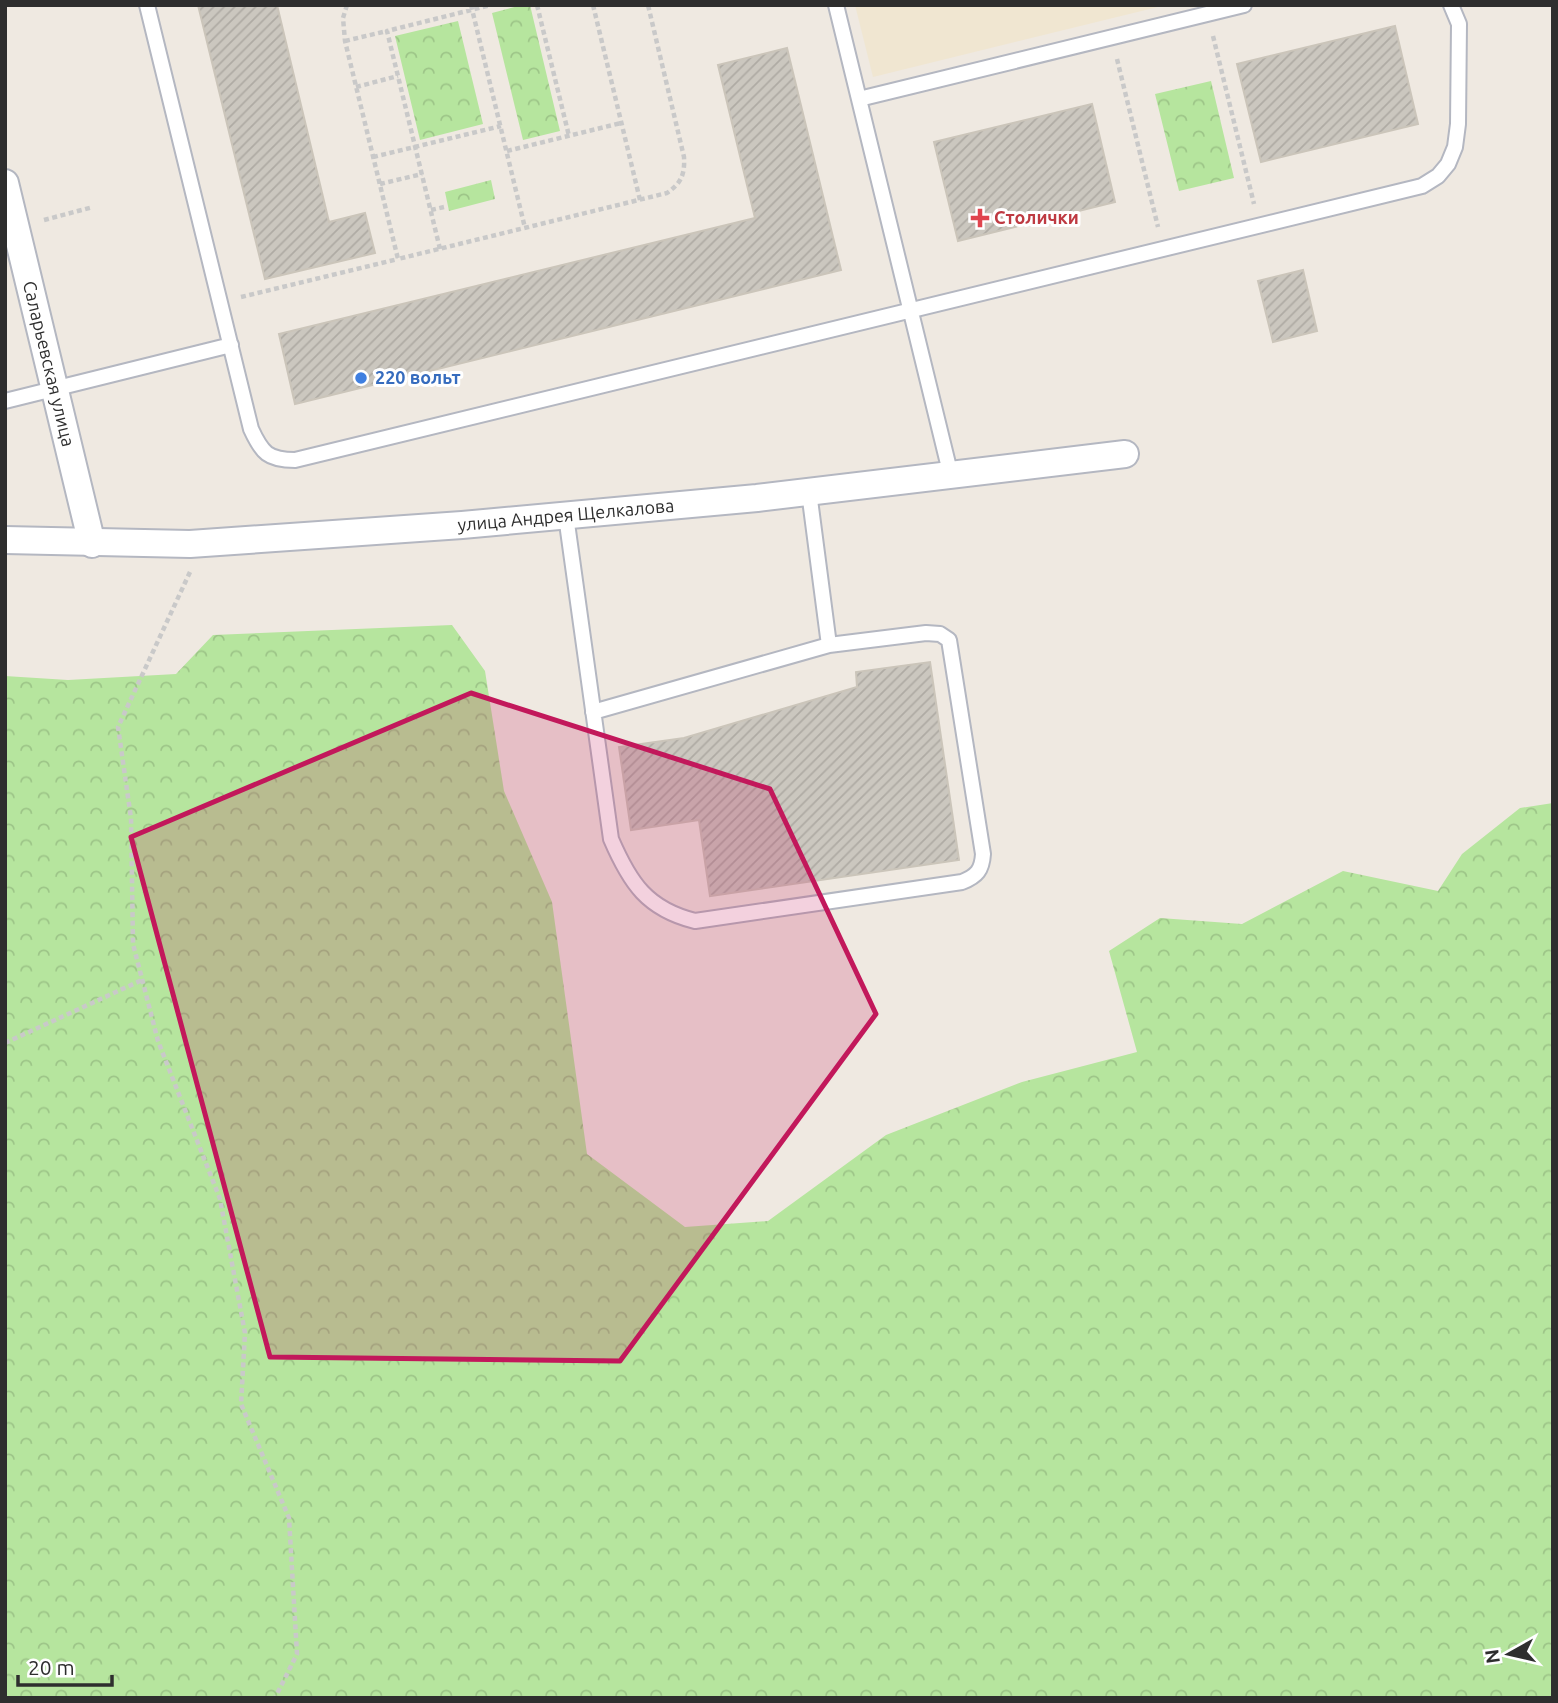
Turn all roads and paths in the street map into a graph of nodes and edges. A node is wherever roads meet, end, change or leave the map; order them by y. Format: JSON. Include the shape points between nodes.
{"nodes":[{"id":1,"x":148,"y":5,"type":"edge"},
{"id":2,"x":347,"y":5,"type":"edge"},
{"id":3,"x":491,"y":5,"type":"edge"},
{"id":4,"x":537,"y":5,"type":"edge"},
{"id":5,"x":593,"y":5,"type":"edge"},
{"id":6,"x":648,"y":5,"type":"edge"},
{"id":7,"x":836,"y":5,"type":"edge"},
{"id":8,"x":1244,"y":5,"type":"edge"},
{"id":9,"x":1451,"y":5,"type":"edge"},
{"id":10,"x":472,"y":7,"type":"edge"},
{"id":11,"x":1208,"y":14,"type":"junction"},
{"id":12,"x":387,"y":31,"type":"junction"},
{"id":13,"x":1112,"y":37,"type":"junction"},
{"id":14,"x":345,"y":41,"type":"junction"},
{"id":15,"x":398,"y":76,"type":"junction"},
{"id":16,"x":356,"y":87,"type":"junction"},
{"id":17,"x":859,"y":99,"type":"junction"},
{"id":18,"x":621,"y":123,"type":"junction"},
{"id":19,"x":501,"y":126,"type":"junction"},
{"id":20,"x":569,"y":135,"type":"junction"},
{"id":21,"x":415,"y":146,"type":"junction"},
{"id":22,"x":507,"y":150,"type":"junction"},
{"id":23,"x":373,"y":157,"type":"junction"},
{"id":24,"x":422,"y":174,"type":"junction"},
{"id":25,"x":5,"y":183,"type":"edge"},
{"id":26,"x":380,"y":184,"type":"junction"},
{"id":27,"x":640,"y":200,"type":"junction"},
{"id":28,"x":93,"y":207,"type":"dead end"},
{"id":29,"x":444,"y":207,"type":"dead end"},
{"id":30,"x":431,"y":210,"type":"junction"},
{"id":31,"x":1259,"y":225,"type":"junction"},
{"id":32,"x":16,"y":226,"type":"junction"},
{"id":33,"x":525,"y":228,"type":"junction"},
{"id":34,"x":440,"y":248,"type":"junction"},
{"id":35,"x":1163,"y":249,"type":"junction"},
{"id":36,"x":398,"y":259,"type":"junction"},
{"id":37,"x":268,"y":291,"type":"dead end"},
{"id":38,"x":910,"y":310,"type":"junction"},
{"id":39,"x":230,"y":345,"type":"junction"},
{"id":40,"x":55,"y":389,"type":"junction"},
{"id":41,"x":5,"y":401,"type":"edge"},
{"id":42,"x":1125,"y":454,"type":"dead end"},
{"id":43,"x":951,"y":476,"type":"junction"},
{"id":44,"x":809,"y":492,"type":"junction"},
{"id":45,"x":566,"y":516,"type":"junction"},
{"id":46,"x":5,"y":540,"type":"edge"},
{"id":47,"x":92,"y":544,"type":"junction"},
{"id":48,"x":191,"y":569,"type":"dead end"},
{"id":49,"x":829,"y":645,"type":"junction"},
{"id":50,"x":593,"y":712,"type":"junction"},
{"id":51,"x":142,"y":979,"type":"junction"},
{"id":52,"x":5,"y":1043,"type":"edge"},
{"id":53,"x":275,"y":1698,"type":"edge"}],
"edges":[{"from":1,"to":39,"type":"lane"},
{"from":2,"to":14,"type":"path"},
{"from":3,"to":10,"type":"path"},
{"from":4,"to":20,"type":"path"},
{"from":5,"to":18,"type":"path"},
{"from":6,"to":27,"type":"path","via":[[685,173],[667,193]]},
{"from":7,"to":17,"type":"lane"},
{"from":8,"to":11,"type":"lane"},
{"from":9,"to":31,"type":"lane","via":[[1460,23],[1458,124],[1455,147],[1438,176],[1422,186]]},
{"from":10,"to":12,"type":"path"},
{"from":10,"to":19,"type":"path"},
{"from":11,"to":13,"type":"lane"},
{"from":11,"to":31,"type":"path"},
{"from":12,"to":14,"type":"path"},
{"from":12,"to":15,"type":"path"},
{"from":13,"to":17,"type":"lane"},
{"from":13,"to":35,"type":"path"},
{"from":14,"to":16,"type":"path"},
{"from":15,"to":16,"type":"path"},
{"from":15,"to":21,"type":"path"},
{"from":16,"to":23,"type":"path"},
{"from":17,"to":38,"type":"lane"},
{"from":18,"to":20,"type":"path"},
{"from":18,"to":27,"type":"path"},
{"from":19,"to":21,"type":"path"},
{"from":19,"to":22,"type":"path"},
{"from":20,"to":22,"type":"path"},
{"from":21,"to":23,"type":"path"},
{"from":21,"to":24,"type":"path"},
{"from":22,"to":33,"type":"path"},
{"from":23,"to":26,"type":"path"},
{"from":24,"to":26,"type":"path"},
{"from":24,"to":30,"type":"path"},
{"from":25,"to":32,"type":"street","name":"Саларьевская улица"},
{"from":26,"to":36,"type":"path"},
{"from":27,"to":33,"type":"path"},
{"from":28,"to":32,"type":"path"},
{"from":29,"to":30,"type":"path"},
{"from":30,"to":34,"type":"path"},
{"from":31,"to":35,"type":"lane"},
{"from":32,"to":40,"type":"street","name":"Саларьевская улица"},
{"from":33,"to":34,"type":"path"},
{"from":34,"to":36,"type":"path"},
{"from":35,"to":38,"type":"lane"},
{"from":36,"to":37,"type":"path"},
{"from":38,"to":39,"type":"lane","via":[[295,460],[279,460],[259,447]]},
{"from":38,"to":43,"type":"lane"},
{"from":39,"to":40,"type":"lane"},
{"from":40,"to":41,"type":"lane"},
{"from":40,"to":47,"type":"street","name":"Саларьевская улица"},
{"from":42,"to":43,"type":"street","name":"улица Андрея Щелкалова"},
{"from":43,"to":44,"type":"street","name":"улица Андрея Щелкалова"},
{"from":44,"to":45,"type":"street","name":"улица Андрея Щелкалова"},
{"from":44,"to":49,"type":"lane"},
{"from":45,"to":47,"type":"street","name":"улица Андрея Щелкалова","via":[[190,544]]},
{"from":45,"to":50,"type":"lane"},
{"from":46,"to":47,"type":"street","name":"улица Андрея Щелкалова"},
{"from":48,"to":51,"type":"path","via":[[118,727],[131,817],[133,944]]},
{"from":49,"to":50,"type":"lane"},
{"from":49,"to":50,"type":"lane","via":[[926,633],[949,640],[982,854],[982,867],[975,877],[695,921],[672,915],[650,900],[624,870],[611,839]]},
{"from":51,"to":52,"type":"path"},
{"from":51,"to":53,"type":"path","via":[[158,1041],[220,1199],[245,1333],[241,1405],[289,1518],[297,1654]]}]}
